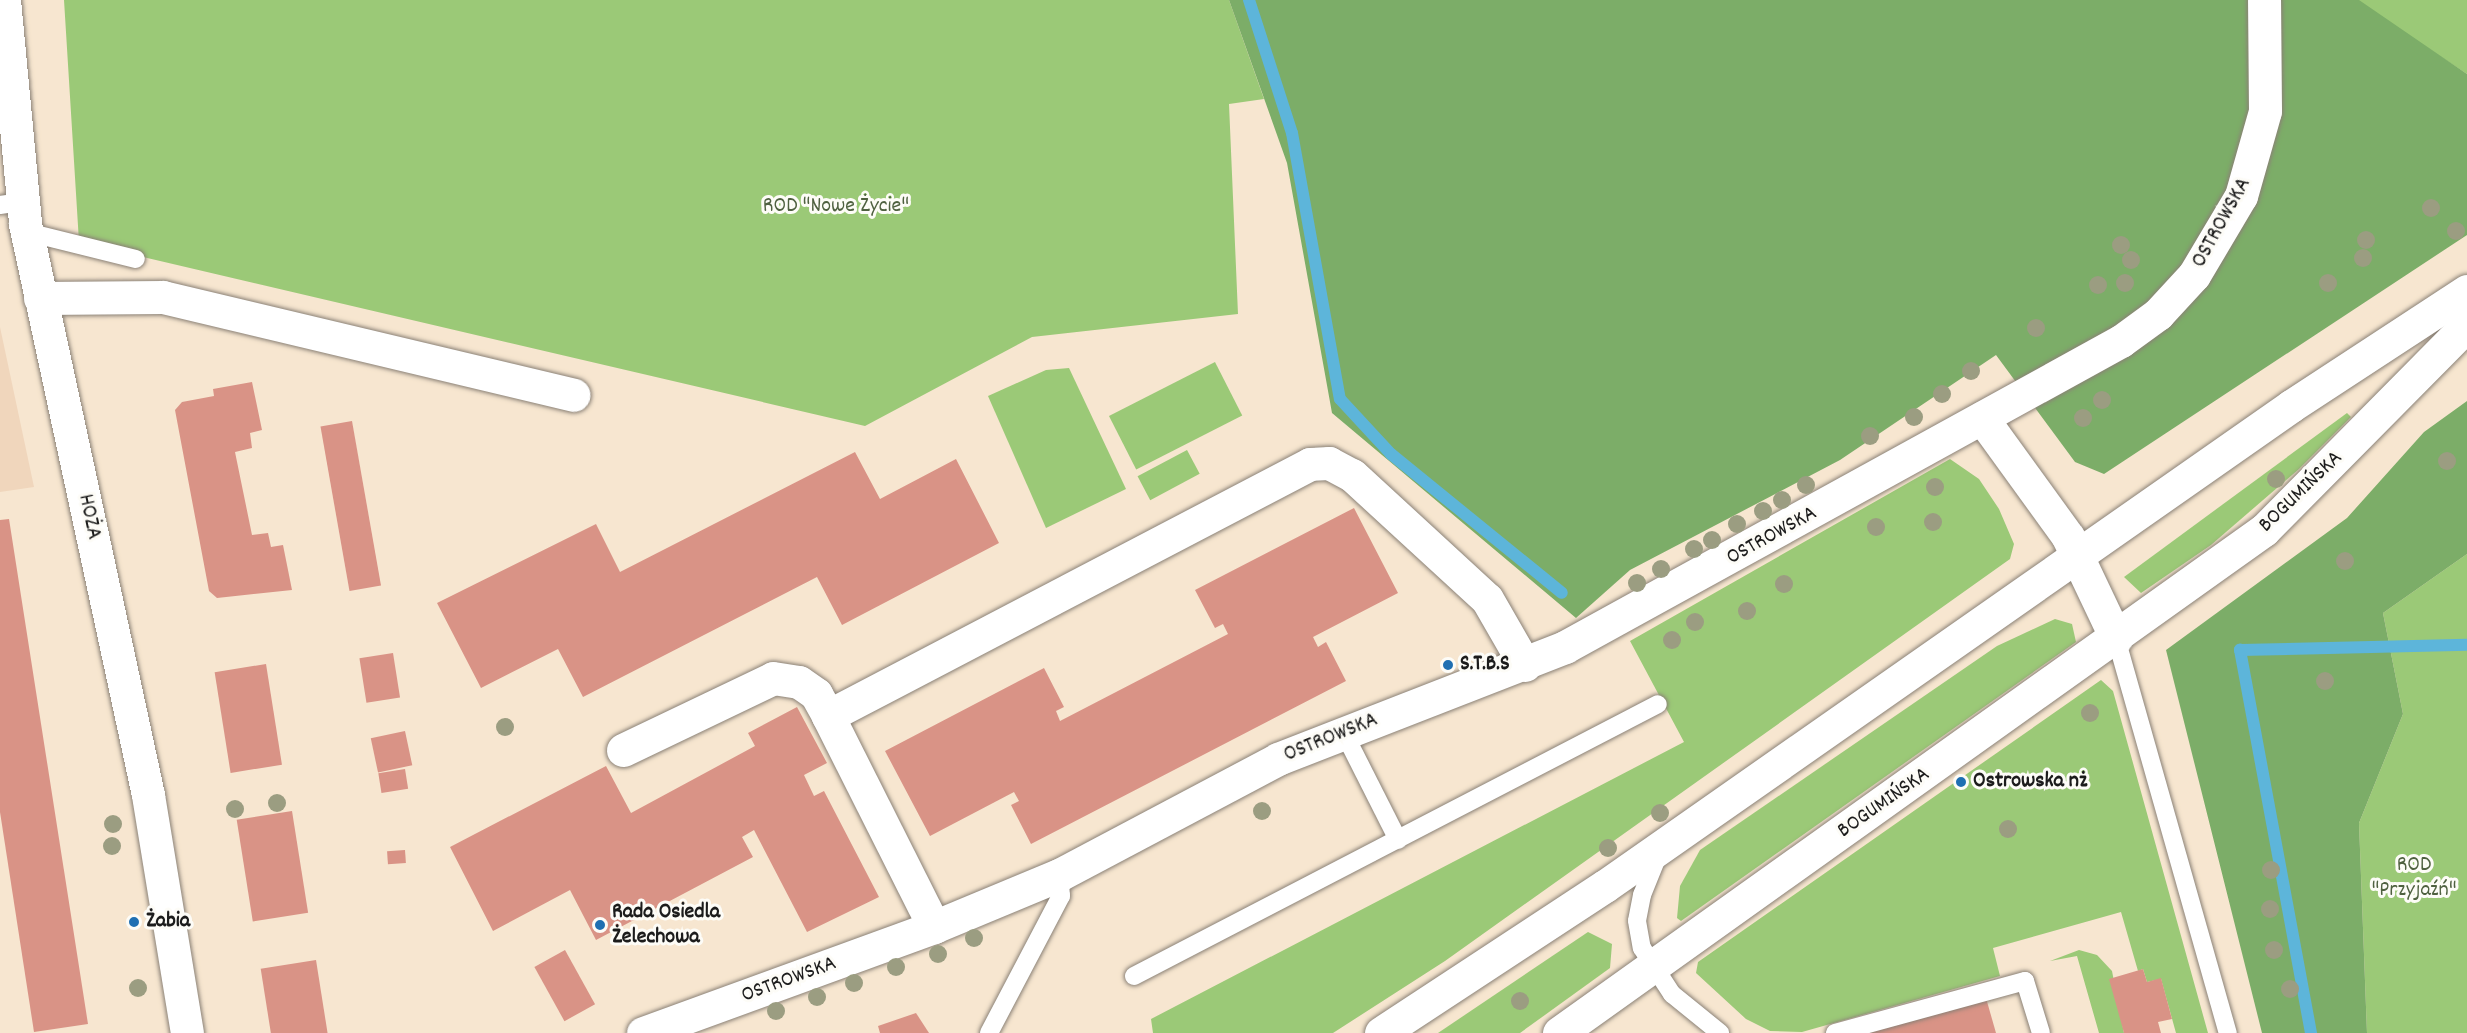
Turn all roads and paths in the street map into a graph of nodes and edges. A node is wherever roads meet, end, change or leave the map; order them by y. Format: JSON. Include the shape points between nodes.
{"nodes":[{"id":1,"x":4,"y":0,"type":"edge"},
{"id":2,"x":2264,"y":0,"type":"edge"},
{"id":3,"x":16,"y":213,"type":"edge"},
{"id":4,"x":136,"y":259,"type":"dead end"},
{"id":5,"x":2467,"y":291,"type":"edge"},
{"id":6,"x":40,"y":298,"type":"junction"},
{"id":7,"x":2467,"y":325,"type":"edge"},
{"id":8,"x":573,"y":396,"type":"dead end"},
{"id":9,"x":1982,"y":418,"type":"junction"},
{"id":10,"x":2077,"y":555,"type":"junction"},
{"id":11,"x":2116,"y":638,"type":"junction"},
{"id":12,"x":1525,"y":665,"type":"junction"},
{"id":13,"x":1658,"y":704,"type":"dead end"},
{"id":14,"x":828,"y":716,"type":"junction"},
{"id":15,"x":1343,"y":731,"type":"junction"},
{"id":16,"x":623,"y":750,"type":"dead end"},
{"id":17,"x":1398,"y":840,"type":"junction"},
{"id":18,"x":1662,"y":847,"type":"junction"},
{"id":19,"x":1059,"y":875,"type":"junction"},
{"id":20,"x":934,"y":927,"type":"junction"},
{"id":21,"x":1651,"y":968,"type":"junction"},
{"id":22,"x":1134,"y":976,"type":"dead end"},
{"id":23,"x":188,"y":1033,"type":"edge"},
{"id":24,"x":643,"y":1033,"type":"edge"},
{"id":25,"x":989,"y":1033,"type":"edge"},
{"id":26,"x":1381,"y":1033,"type":"edge"},
{"id":27,"x":1559,"y":1033,"type":"edge"},
{"id":28,"x":1720,"y":1033,"type":"edge"},
{"id":29,"x":1835,"y":1033,"type":"edge"},
{"id":30,"x":2041,"y":1033,"type":"edge"},
{"id":31,"x":2228,"y":1033,"type":"edge"}],
"edges":[{"from":1,"to":3,"type":"street","name":"HOŻA"},
{"from":2,"to":9,"type":"street","name":"OSTROWSKA","via":[[2267,87],[2261,134],[2241,196],[2214,246],[2174,298],[2143,326]]},
{"from":3,"to":4,"type":"lane"},
{"from":3,"to":6,"type":"street","name":"HOŻA"},
{"from":5,"to":10,"type":"street"},
{"from":6,"to":8,"type":"street","via":[[163,297]]},
{"from":6,"to":23,"type":"street","name":"HOŻA","via":[[148,795]]},
{"from":7,"to":11,"type":"street","name":"BOGUMIŃSKA","via":[[2377,412],[2292,506]]},
{"from":9,"to":10,"type":"street"},
{"from":9,"to":12,"type":"street","name":"OSTROWSKA","via":[[1634,614]]},
{"from":10,"to":11,"type":"street"},
{"from":10,"to":18,"type":"street"},
{"from":11,"to":21,"type":"street","name":"BOGUMIŃSKA"},
{"from":11,"to":31,"type":"lane"},
{"from":12,"to":14,"type":"street","via":[[1487,599],[1352,475],[1329,464],[1311,464]]},
{"from":12,"to":15,"type":"street","name":"OSTROWSKA"},
{"from":13,"to":17,"type":"lane"},
{"from":14,"to":16,"type":"street","via":[[816,694],[799,682],[773,678]]},
{"from":14,"to":20,"type":"street"},
{"from":15,"to":17,"type":"lane"},
{"from":15,"to":19,"type":"street","name":"OSTROWSKA","via":[[1220,786]]},
{"from":17,"to":22,"type":"lane"},
{"from":18,"to":21,"type":"lane","via":[[1642,895],[1637,921]]},
{"from":18,"to":26,"type":"street"},
{"from":19,"to":20,"type":"street","name":"OSTROWSKA"},
{"from":19,"to":25,"type":"lane","via":[[1061,896]]},
{"from":20,"to":24,"type":"street","name":"OSTROWSKA"},
{"from":21,"to":27,"type":"street","name":"BOGUMIŃSKA"},
{"from":21,"to":28,"type":"lane","via":[[1682,1004]]},
{"from":29,"to":30,"type":"lane","via":[[2025,981]]}]}
